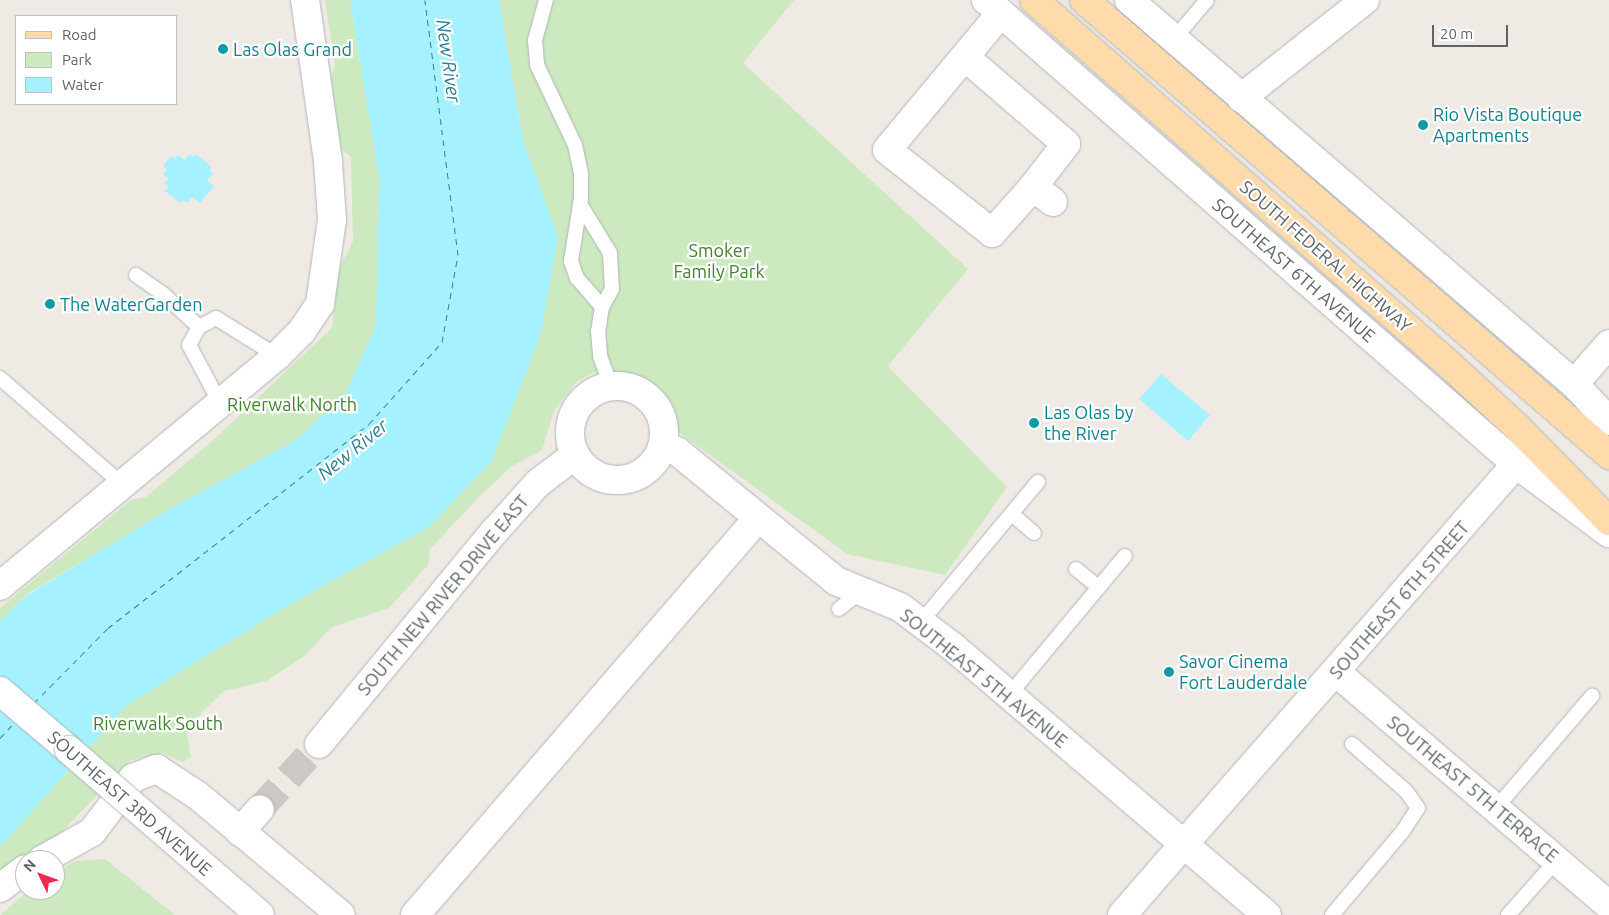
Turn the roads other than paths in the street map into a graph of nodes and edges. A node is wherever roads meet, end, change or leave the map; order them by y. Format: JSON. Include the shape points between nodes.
{"nodes":[{"id":1,"x":305,"y":0,"type":"edge"},
{"id":2,"x":546,"y":0,"type":"edge"},
{"id":3,"x":1034,"y":0,"type":"edge"},
{"id":4,"x":1084,"y":0,"type":"edge"},
{"id":5,"x":1129,"y":0,"type":"edge"},
{"id":6,"x":1207,"y":0,"type":"edge"},
{"id":7,"x":1365,"y":0,"type":"edge"},
{"id":8,"x":993,"y":7,"type":"edge"},
{"id":9,"x":1174,"y":39,"type":"junction"},
{"id":10,"x":965,"y":57,"type":"junction"},
{"id":11,"x":1241,"y":98,"type":"junction"},
{"id":12,"x":580,"y":204,"type":"junction"},
{"id":13,"x":136,"y":275,"type":"dead end"},
{"id":14,"x":602,"y":307,"type":"junction"},
{"id":15,"x":200,"y":327,"type":"junction"},
{"id":16,"x":1609,"y":344,"type":"edge"},
{"id":17,"x":276,"y":356,"type":"junction"},
{"id":18,"x":0,"y":378,"type":"edge"},
{"id":19,"x":1574,"y":384,"type":"junction"},
{"id":20,"x":611,"y":386,"type":"junction"},
{"id":21,"x":220,"y":403,"type":"junction"},
{"id":22,"x":1609,"y":421,"type":"edge"},
{"id":23,"x":663,"y":444,"type":"junction"},
{"id":24,"x":575,"y":455,"type":"junction"},
{"id":25,"x":1609,"y":456,"type":"edge"},
{"id":26,"x":1516,"y":464,"type":"junction"},
{"id":27,"x":1038,"y":482,"type":"dead end"},
{"id":28,"x":123,"y":485,"type":"junction"},
{"id":29,"x":1012,"y":514,"type":"junction"},
{"id":30,"x":758,"y":518,"type":"junction"},
{"id":31,"x":1609,"y":521,"type":"edge"},
{"id":32,"x":1034,"y":533,"type":"dead end"},
{"id":33,"x":1609,"y":533,"type":"edge"},
{"id":34,"x":1125,"y":556,"type":"dead end"},
{"id":35,"x":1076,"y":568,"type":"dead end"},
{"id":36,"x":0,"y":586,"type":"edge"},
{"id":37,"x":1098,"y":587,"type":"junction"},
{"id":38,"x":861,"y":592,"type":"junction"},
{"id":39,"x":839,"y":609,"type":"dead end"},
{"id":40,"x":920,"y":623,"type":"junction"},
{"id":41,"x":1337,"y":673,"type":"junction"},
{"id":42,"x":0,"y":691,"type":"edge"},
{"id":43,"x":1009,"y":695,"type":"junction"},
{"id":44,"x":1592,"y":696,"type":"dead end"},
{"id":45,"x":319,"y":744,"type":"tunnel mouth"},
{"id":46,"x":1352,"y":744,"type":"dead end"},
{"id":47,"x":1496,"y":808,"type":"junction"},
{"id":48,"x":260,"y":810,"type":"tunnel mouth"},
{"id":49,"x":240,"y":832,"type":"junction"},
{"id":50,"x":1182,"y":844,"type":"junction"},
{"id":51,"x":60,"y":850,"type":"edge"},
{"id":52,"x":1557,"y":860,"type":"junction"},
{"id":53,"x":15,"y":877,"type":"edge"},
{"id":54,"x":0,"y":888,"type":"edge"},
{"id":55,"x":1608,"y":901,"type":"edge"},
{"id":56,"x":260,"y":915,"type":"edge"},
{"id":57,"x":341,"y":915,"type":"edge"},
{"id":58,"x":415,"y":915,"type":"edge"},
{"id":59,"x":1122,"y":915,"type":"edge"},
{"id":60,"x":1267,"y":915,"type":"edge"},
{"id":61,"x":1332,"y":915,"type":"edge"},
{"id":62,"x":1508,"y":915,"type":"edge"}],
"edges":[{"from":1,"to":17,"type":"street","via":[[328,161],[332,220],[330,249],[320,304],[300,332]]},
{"from":2,"to":12,"type":"lane","via":[[535,40],[537,65],[575,144],[581,174]]},
{"from":3,"to":31,"type":"main road","name":"SOUTH FEDERAL HIGHWAY","via":[[1460,374]]},
{"from":4,"to":25,"type":"main road","name":"SOUTH FEDERAL HIGHWAY"},
{"from":5,"to":9,"type":"street"},
{"from":6,"to":9,"type":"lane"},
{"from":7,"to":11,"type":"street"},
{"from":8,"to":10,"type":"street"},
{"from":8,"to":26,"type":"street","name":"SOUTHEAST 6TH AVENUE"},
{"from":9,"to":11,"type":"street"},
{"from":10,"to":10,"type":"street","via":[[887,150],[992,233],[1043,195],[1066,144]]},
{"from":11,"to":19,"type":"street"},
{"from":12,"to":14,"type":"lane","via":[[610,253],[612,289]]},
{"from":12,"to":14,"type":"lane","via":[[571,261],[576,278]]},
{"from":13,"to":15,"type":"lane"},
{"from":14,"to":20,"type":"lane","via":[[598,331],[600,356]]},
{"from":15,"to":17,"type":"lane","via":[[216,318]]},
{"from":15,"to":21,"type":"lane","via":[[189,345]]},
{"from":16,"to":19,"type":"street"},
{"from":17,"to":21,"type":"street"},
{"from":18,"to":28,"type":"lane"},
{"from":19,"to":22,"type":"street"},
{"from":20,"to":23,"type":"street","via":[[639,390],[651,399],[660,412]]},
{"from":20,"to":24,"type":"street","via":[[595,391],[575,412],[570,426]]},
{"from":21,"to":28,"type":"street"},
{"from":23,"to":24,"type":"street","via":[[645,471],[630,478],[614,480],[598,476],[584,467]]},
{"from":23,"to":30,"type":"street","name":"SOUTHEAST 5TH AVENUE","via":[[678,452]]},
{"from":24,"to":45,"type":"street","name":"SOUTH NEW RIVER DRIVE EAST","via":[[538,483],[494,532]]},
{"from":26,"to":33,"type":"street","name":"SOUTHEAST 6TH AVENUE"},
{"from":26,"to":41,"type":"street","name":"SOUTHEAST 6TH STREET"},
{"from":27,"to":29,"type":"lane"},
{"from":28,"to":36,"type":"street"},
{"from":29,"to":32,"type":"lane"},
{"from":29,"to":40,"type":"lane"},
{"from":30,"to":38,"type":"street","name":"SOUTHEAST 5TH AVENUE","via":[[836,581]]},
{"from":30,"to":58,"type":"street"},
{"from":34,"to":37,"type":"lane"},
{"from":35,"to":37,"type":"lane"},
{"from":37,"to":43,"type":"lane"},
{"from":38,"to":39,"type":"lane"},
{"from":38,"to":40,"type":"street","name":"SOUTHEAST 5TH AVENUE","via":[[900,607]]},
{"from":40,"to":43,"type":"street","name":"SOUTHEAST 5TH AVENUE"},
{"from":41,"to":47,"type":"street","name":"SOUTHEAST 5TH TERRACE"},
{"from":41,"to":50,"type":"street","name":"SOUTHEAST 6TH STREET"},
{"from":42,"to":56,"type":"street","name":"SOUTHEAST 3RD AVENUE","bridge":true},
{"from":43,"to":50,"type":"street","name":"SOUTHEAST 5TH AVENUE"},
{"from":44,"to":47,"type":"lane"},
{"from":46,"to":61,"type":"lane","via":[[1407,792],[1418,808],[1403,831]]},
{"from":47,"to":52,"type":"street","name":"SOUTHEAST 5TH TERRACE"},
{"from":48,"to":49,"type":"street"},
{"from":49,"to":51,"type":"street","via":[[157,768],[133,778],[92,832]]},
{"from":49,"to":57,"type":"street"},
{"from":50,"to":59,"type":"street","name":"SOUTHEAST 6TH STREET"},
{"from":50,"to":60,"type":"street","name":"SOUTHEAST 5TH AVENUE"},
{"from":52,"to":55,"type":"street","name":"SOUTHEAST 5TH TERRACE"},
{"from":52,"to":62,"type":"lane"},
{"from":53,"to":54,"type":"street"}]}
